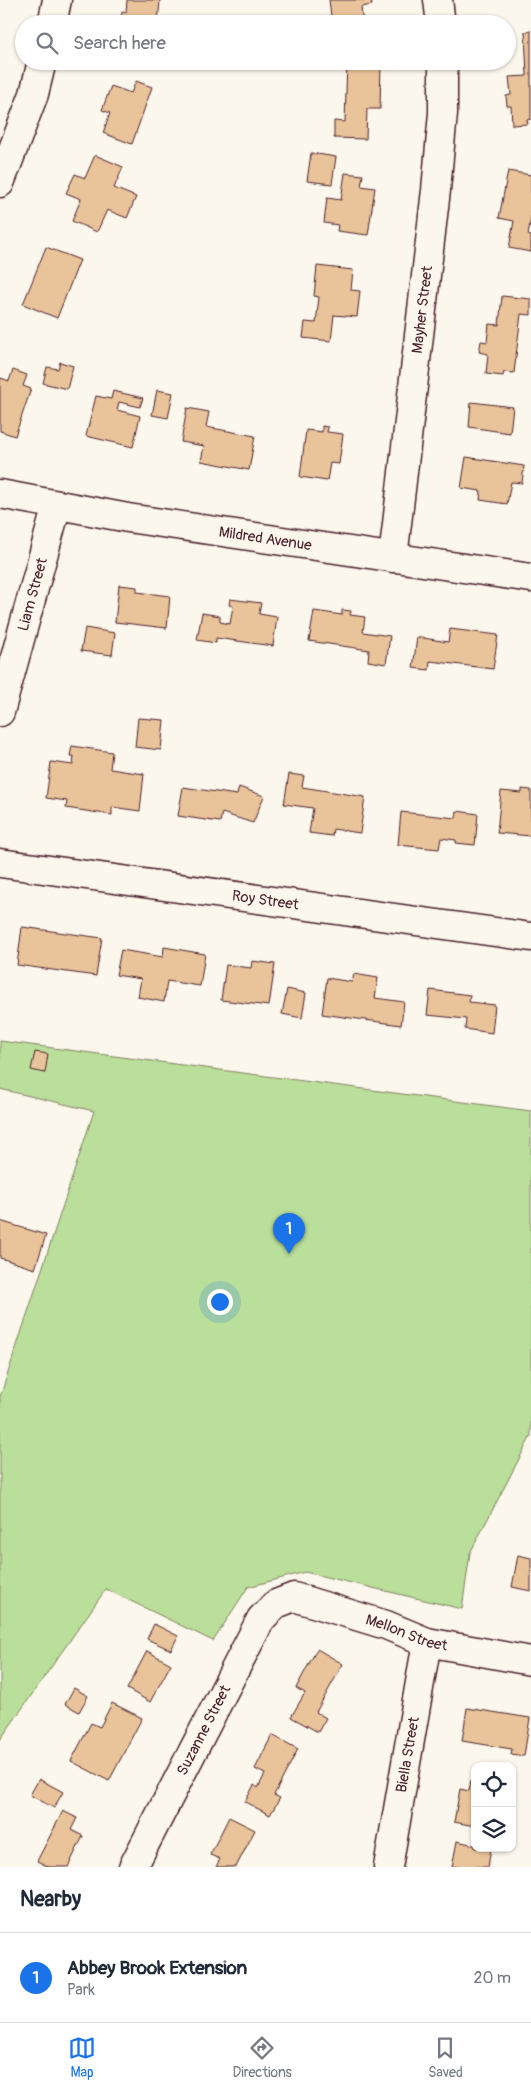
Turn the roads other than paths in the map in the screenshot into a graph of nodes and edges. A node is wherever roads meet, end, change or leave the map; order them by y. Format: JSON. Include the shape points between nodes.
{"nodes":[{"id":1,"x":57,"y":0,"type":"edge"},
{"id":2,"x":438,"y":0,"type":"edge"},
{"id":3,"x":54,"y":15,"type":"edge"},
{"id":4,"x":439,"y":15,"type":"edge"},
{"id":5,"x":40,"y":70,"type":"edge"},
{"id":6,"x":443,"y":70,"type":"edge"},
{"id":7,"x":0,"y":183,"type":"edge"},
{"id":8,"x":0,"y":494,"type":"edge"},
{"id":9,"x":57,"y":505,"type":"junction"},
{"id":10,"x":393,"y":558,"type":"junction"},
{"id":11,"x":531,"y":578,"type":"edge"},
{"id":12,"x":0,"y":712,"type":"edge"},
{"id":13,"x":0,"y":863,"type":"edge"},
{"id":14,"x":531,"y":937,"type":"edge"},
{"id":15,"x":284,"y":1601,"type":"joint"},
{"id":16,"x":427,"y":1642,"type":"junction"},
{"id":17,"x":531,"y":1661,"type":"edge"},
{"id":18,"x":133,"y":1867,"type":"edge"},
{"id":19,"x":388,"y":1867,"type":"edge"}],
"edges":[{"from":1,"to":3,"type":"street"},
{"from":2,"to":4,"type":"street"},
{"from":5,"to":7,"type":"street"},
{"from":6,"to":10,"type":"street","name":"Mayher Street","via":[[436,190]]},
{"from":8,"to":9,"type":"street","name":"Mildred Avenue"},
{"from":9,"to":10,"type":"street","name":"Mildred Avenue"},
{"from":9,"to":12,"type":"street","name":"Liam Street"},
{"from":10,"to":11,"type":"street","name":"Mildred Avenue"},
{"from":13,"to":14,"type":"street","name":"Roy Street"},
{"from":15,"to":16,"type":"street","name":"Mellon Street","via":[[294,1597],[386,1625]]},
{"from":15,"to":18,"type":"street","name":"Suzanne Street","via":[[276,1604],[261,1619]]},
{"from":16,"to":17,"type":"street","name":"Mellon Street"},
{"from":16,"to":19,"type":"street","name":"Biella Street"}]}
